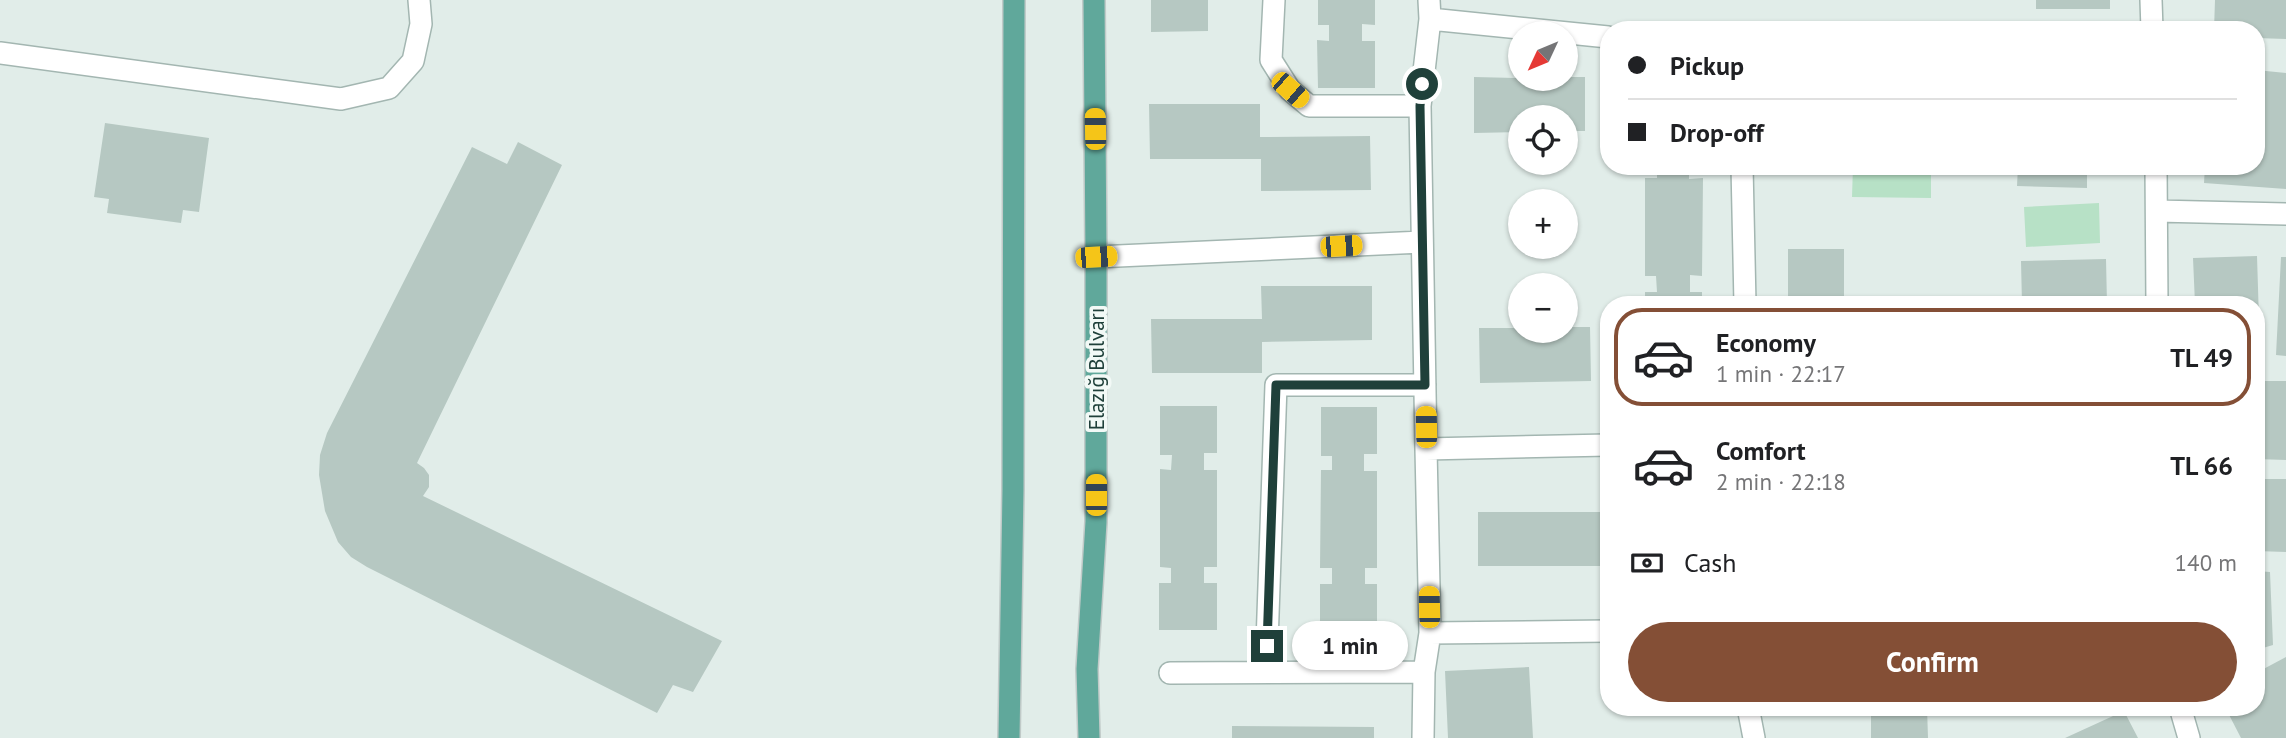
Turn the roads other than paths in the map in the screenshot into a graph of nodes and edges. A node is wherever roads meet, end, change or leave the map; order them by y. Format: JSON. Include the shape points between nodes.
{"nodes":[{"id":1,"x":419,"y":0,"type":"edge"},
{"id":2,"x":1013,"y":0,"type":"edge"},
{"id":3,"x":1094,"y":0,"type":"edge"},
{"id":4,"x":1274,"y":0,"type":"edge"},
{"id":5,"x":2151,"y":0,"type":"edge"},
{"id":6,"x":1429,"y":10,"type":"edge"},
{"id":7,"x":2152,"y":21,"type":"edge"},
{"id":8,"x":1600,"y":36,"type":"edge"},
{"id":9,"x":0,"y":53,"type":"edge"},
{"id":10,"x":1420,"y":106,"type":"junction"},
{"id":11,"x":1742,"y":175,"type":"edge"},
{"id":12,"x":2156,"y":175,"type":"edge"},
{"id":13,"x":2157,"y":211,"type":"junction"},
{"id":14,"x":2286,"y":214,"type":"edge"},
{"id":15,"x":1422,"y":242,"type":"junction"},
{"id":16,"x":1096,"y":257,"type":"junction"},
{"id":17,"x":1745,"y":296,"type":"edge"},
{"id":18,"x":2157,"y":296,"type":"edge"},
{"id":19,"x":1425,"y":385,"type":"junction"},
{"id":20,"x":1600,"y":445,"type":"edge"},
{"id":21,"x":1426,"y":449,"type":"junction"},
{"id":22,"x":1600,"y":631,"type":"edge"},
{"id":23,"x":1430,"y":633,"type":"junction"},
{"id":24,"x":1424,"y":671,"type":"junction"},
{"id":25,"x":1266,"y":672,"type":"junction"},
{"id":26,"x":1170,"y":673,"type":"dead end"},
{"id":27,"x":1750,"y":716,"type":"edge"},
{"id":28,"x":2183,"y":716,"type":"edge"},
{"id":29,"x":1009,"y":738,"type":"edge"},
{"id":30,"x":1089,"y":738,"type":"edge"},
{"id":31,"x":1423,"y":738,"type":"edge"},
{"id":32,"x":1754,"y":738,"type":"edge"},
{"id":33,"x":2189,"y":738,"type":"edge"}],
"edges":[{"from":1,"to":9,"type":"street","via":[[421,24],[413,61],[389,88],[341,99]]},
{"from":2,"to":29,"type":"main road"},
{"from":3,"to":16,"type":"main road","name":"Elazığ Bulvarı"},
{"from":4,"to":10,"type":"street","via":[[1271,60],[1290,90],[1309,106]]},
{"from":5,"to":7,"type":"street"},
{"from":6,"to":8,"type":"street"},
{"from":6,"to":10,"type":"street"},
{"from":10,"to":15,"type":"street"},
{"from":11,"to":17,"type":"street"},
{"from":12,"to":13,"type":"street"},
{"from":13,"to":14,"type":"street"},
{"from":13,"to":18,"type":"street"},
{"from":15,"to":16,"type":"street"},
{"from":15,"to":19,"type":"street"},
{"from":16,"to":30,"type":"main road","name":"Elazığ Bulvarı","via":[[1096,522],[1087,669]]},
{"from":19,"to":21,"type":"street"},
{"from":19,"to":25,"type":"street","via":[[1276,385]]},
{"from":20,"to":21,"type":"street"},
{"from":21,"to":23,"type":"street"},
{"from":22,"to":23,"type":"street"},
{"from":23,"to":24,"type":"street"},
{"from":24,"to":25,"type":"street"},
{"from":24,"to":31,"type":"street"},
{"from":25,"to":26,"type":"street"},
{"from":27,"to":32,"type":"street"},
{"from":28,"to":33,"type":"street"}]}
